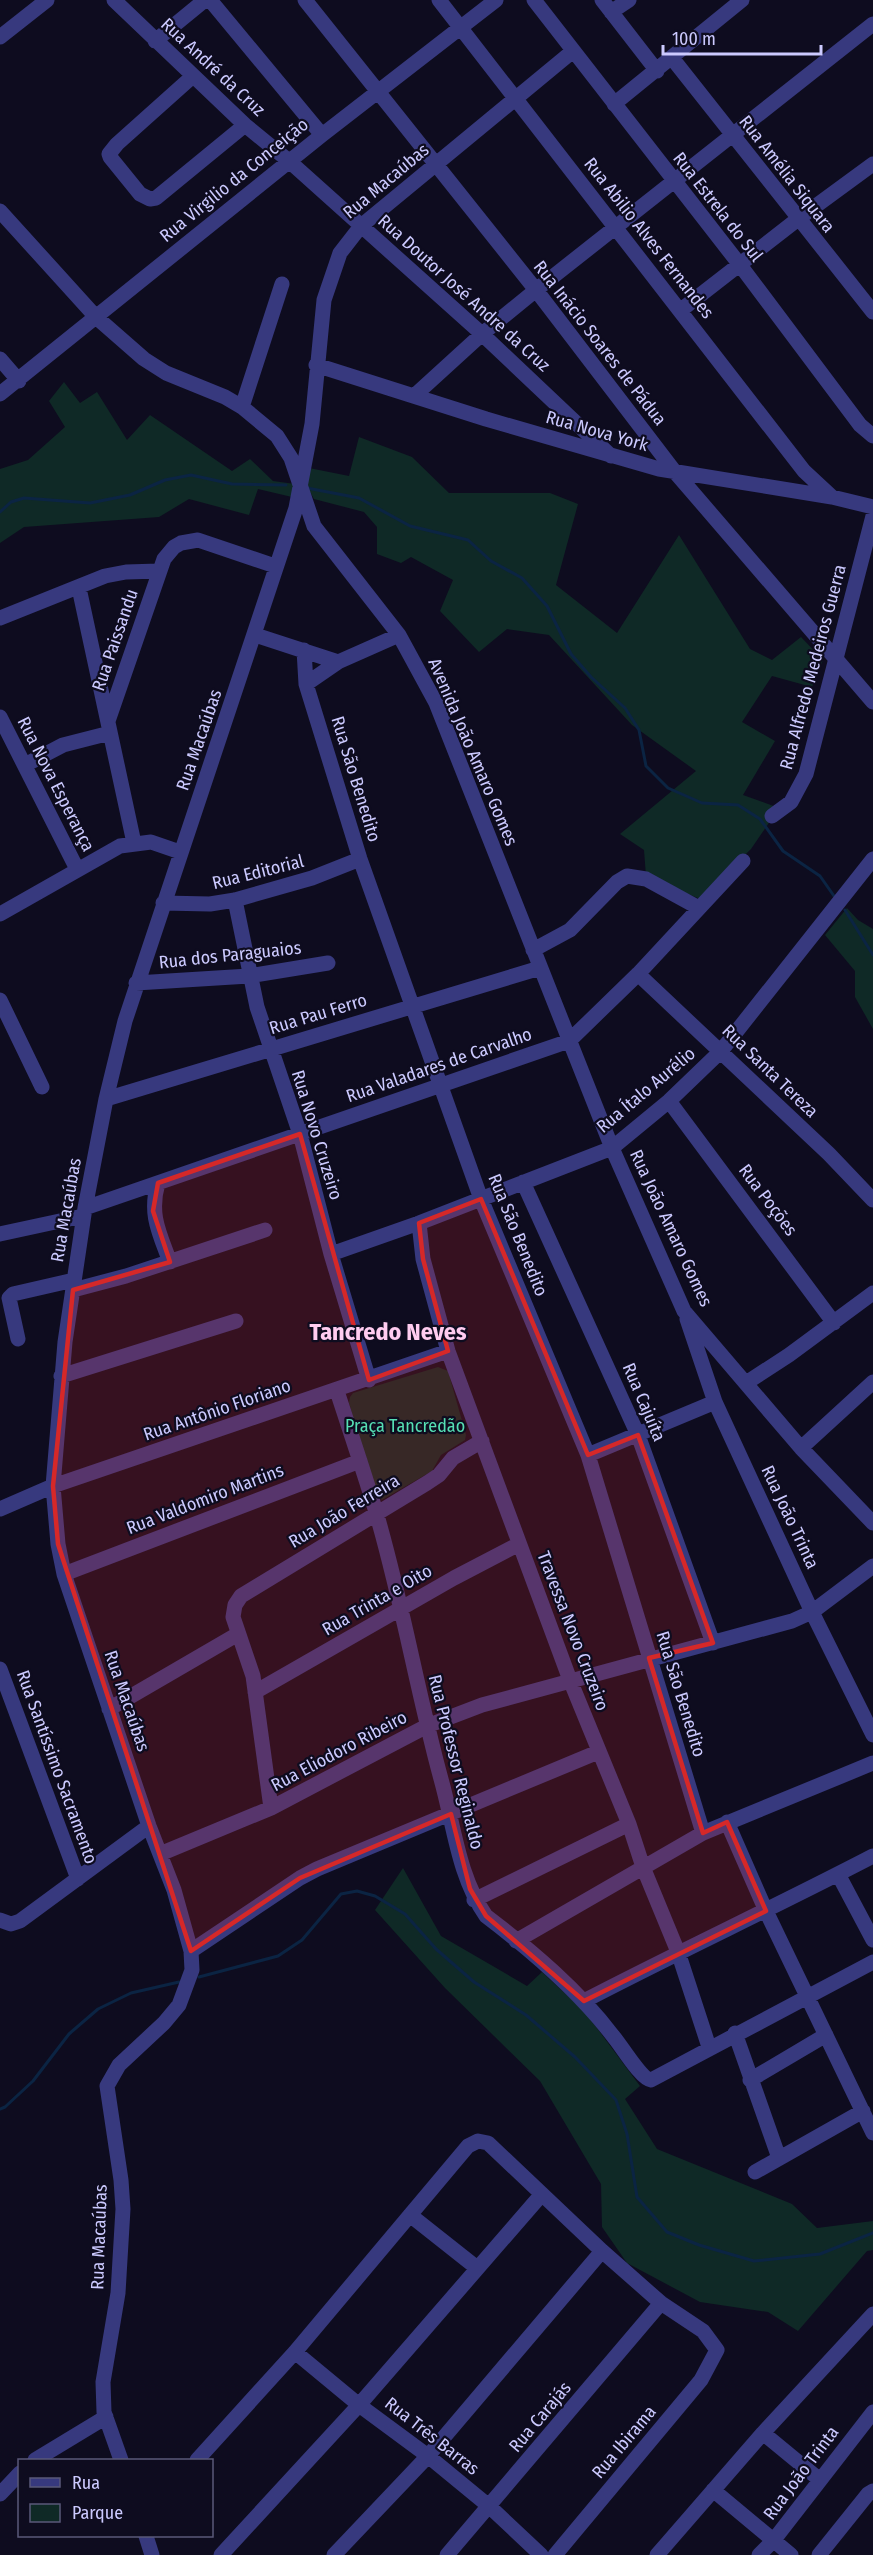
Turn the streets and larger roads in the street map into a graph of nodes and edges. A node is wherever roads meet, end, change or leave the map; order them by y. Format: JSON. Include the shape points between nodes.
{"nodes":[{"id":1,"x":47,"y":0,"type":"edge"},
{"id":2,"x":114,"y":0,"type":"edge"},
{"id":3,"x":205,"y":0,"type":"edge"},
{"id":4,"x":210,"y":0,"type":"edge"},
{"id":5,"x":304,"y":0,"type":"edge"},
{"id":6,"x":439,"y":0,"type":"edge"},
{"id":7,"x":496,"y":0,"type":"edge"},
{"id":8,"x":534,"y":0,"type":"edge"},
{"id":9,"x":629,"y":0,"type":"edge"},
{"id":10,"x":742,"y":0,"type":"edge"},
{"id":11,"x":606,"y":6,"type":"edge"},
{"id":12,"x":460,"y":26,"type":"junction"},
{"id":13,"x":870,"y":32,"type":"edge"},
{"id":14,"x":0,"y":37,"type":"edge"},
{"id":15,"x":155,"y":41,"type":"junction"},
{"id":16,"x":573,"y":51,"type":"junction"},
{"id":17,"x":672,"y":58,"type":"junction"},
{"id":18,"x":657,"y":71,"type":"junction"},
{"id":19,"x":193,"y":76,"type":"junction"},
{"id":20,"x":377,"y":91,"type":"junction"},
{"id":21,"x":516,"y":98,"type":"junction"},
{"id":22,"x":614,"y":104,"type":"junction"},
{"id":23,"x":245,"y":125,"type":"junction"},
{"id":24,"x":731,"y":134,"type":"junction"},
{"id":25,"x":322,"y":135,"type":"junction"},
{"id":26,"x":289,"y":161,"type":"junction"},
{"id":27,"x":435,"y":165,"type":"junction"},
{"id":28,"x":873,"y":165,"type":"edge"},
{"id":29,"x":673,"y":182,"type":"junction"},
{"id":30,"x":0,"y":211,"type":"edge"},
{"id":31,"x":798,"y":219,"type":"junction"},
{"id":32,"x":361,"y":226,"type":"junction"},
{"id":33,"x":616,"y":228,"type":"junction"},
{"id":34,"x":740,"y":265,"type":"junction"},
{"id":35,"x":282,"y":284,"type":"dead end"},
{"id":36,"x":536,"y":290,"type":"junction"},
{"id":37,"x":681,"y":310,"type":"junction"},
{"id":38,"x":873,"y":312,"type":"edge"},
{"id":39,"x":96,"y":316,"type":"junction"},
{"id":40,"x":482,"y":334,"type":"junction"},
{"id":41,"x":0,"y":360,"type":"edge"},
{"id":42,"x":316,"y":365,"type":"junction"},
{"id":43,"x":19,"y":381,"type":"junction"},
{"id":44,"x":0,"y":394,"type":"edge"},
{"id":45,"x":414,"y":396,"type":"junction"},
{"id":46,"x":242,"y":406,"type":"junction"},
{"id":47,"x":873,"y":436,"type":"edge"},
{"id":48,"x":611,"y":456,"type":"junction"},
{"id":49,"x":675,"y":472,"type":"junction"},
{"id":50,"x":300,"y":484,"type":"junction"},
{"id":51,"x":832,"y":497,"type":"junction"},
{"id":52,"x":873,"y":507,"type":"edge"},
{"id":53,"x":873,"y":516,"type":"edge"},
{"id":54,"x":320,"y":534,"type":"junction"},
{"id":55,"x":285,"y":539,"type":"junction"},
{"id":56,"x":868,"y":559,"type":"edge"},
{"id":57,"x":275,"y":566,"type":"junction"},
{"id":58,"x":159,"y":572,"type":"junction"},
{"id":59,"x":78,"y":588,"type":"junction"},
{"id":60,"x":0,"y":618,"type":"edge"},
{"id":61,"x":255,"y":635,"type":"junction"},
{"id":62,"x":399,"y":635,"type":"junction"},
{"id":63,"x":304,"y":650,"type":"junction"},
{"id":64,"x":835,"y":660,"type":"junction"},
{"id":65,"x":338,"y":662,"type":"junction"},
{"id":66,"x":306,"y":684,"type":"junction"},
{"id":67,"x":873,"y":702,"type":"edge"},
{"id":68,"x":0,"y":717,"type":"edge"},
{"id":69,"x":109,"y":727,"type":"junction"},
{"id":70,"x":25,"y":765,"type":"junction"},
{"id":71,"x":772,"y":816,"type":"dead end"},
{"id":72,"x":134,"y":843,"type":"junction"},
{"id":73,"x":180,"y":852,"type":"junction"},
{"id":74,"x":360,"y":859,"type":"junction"},
{"id":75,"x":873,"y":859,"type":"edge"},
{"id":76,"x":742,"y":861,"type":"dead end"},
{"id":77,"x":77,"y":868,"type":"junction"},
{"id":78,"x":235,"y":900,"type":"junction"},
{"id":79,"x":163,"y":903,"type":"junction"},
{"id":80,"x":699,"y":908,"type":"junction"},
{"id":81,"x":0,"y":914,"type":"edge"},
{"id":82,"x":533,"y":950,"type":"junction"},
{"id":83,"x":328,"y":963,"type":"dead end"},
{"id":84,"x":540,"y":968,"type":"junction"},
{"id":85,"x":638,"y":974,"type":"junction"},
{"id":86,"x":249,"y":976,"type":"junction"},
{"id":87,"x":136,"y":983,"type":"junction"},
{"id":88,"x":0,"y":1000,"type":"edge"},
{"id":89,"x":413,"y":1007,"type":"junction"},
{"id":90,"x":569,"y":1041,"type":"junction"},
{"id":91,"x":270,"y":1049,"type":"junction"},
{"id":92,"x":721,"y":1051,"type":"junction"},
{"id":93,"x":441,"y":1085,"type":"junction"},
{"id":94,"x":42,"y":1087,"type":"dead end"},
{"id":95,"x":106,"y":1099,"type":"junction"},
{"id":96,"x":669,"y":1101,"type":"junction"},
{"id":97,"x":300,"y":1134,"type":"junction"},
{"id":98,"x":612,"y":1148,"type":"junction"},
{"id":99,"x":523,"y":1182,"type":"junction"},
{"id":100,"x":158,"y":1183,"type":"junction"},
{"id":101,"x":481,"y":1199,"type":"junction"},
{"id":102,"x":873,"y":1200,"type":"edge"},
{"id":103,"x":84,"y":1212,"type":"junction"},
{"id":104,"x":419,"y":1223,"type":"junction"},
{"id":105,"x":265,"y":1230,"type":"dead end"},
{"id":106,"x":0,"y":1234,"type":"edge"},
{"id":107,"x":331,"y":1254,"type":"junction"},
{"id":108,"x":170,"y":1262,"type":"junction"},
{"id":109,"x":74,"y":1285,"type":"junction"},
{"id":110,"x":873,"y":1293,"type":"edge"},
{"id":111,"x":684,"y":1311,"type":"junction"},
{"id":112,"x":236,"y":1321,"type":"dead end"},
{"id":113,"x":834,"y":1323,"type":"junction"},
{"id":114,"x":18,"y":1339,"type":"dead end"},
{"id":115,"x":448,"y":1351,"type":"junction"},
{"id":116,"x":61,"y":1376,"type":"junction"},
{"id":117,"x":369,"y":1380,"type":"junction"},
{"id":118,"x":873,"y":1382,"type":"edge"},
{"id":119,"x":746,"y":1383,"type":"junction"},
{"id":120,"x":337,"y":1391,"type":"junction"},
{"id":121,"x":715,"y":1402,"type":"junction"},
{"id":122,"x":638,"y":1435,"type":"junction"},
{"id":123,"x":482,"y":1441,"type":"junction"},
{"id":124,"x":801,"y":1448,"type":"junction"},
{"id":125,"x":588,"y":1455,"type":"junction"},
{"id":126,"x":360,"y":1461,"type":"junction"},
{"id":127,"x":54,"y":1486,"type":"junction"},
{"id":128,"x":0,"y":1509,"type":"edge"},
{"id":129,"x":377,"y":1514,"type":"junction"},
{"id":130,"x":871,"y":1518,"type":"edge"},
{"id":131,"x":519,"y":1545,"type":"junction"},
{"id":132,"x":873,"y":1566,"type":"edge"},
{"id":133,"x":64,"y":1574,"type":"junction"},
{"id":134,"x":400,"y":1611,"type":"junction"},
{"id":135,"x":812,"y":1612,"type":"junction"},
{"id":136,"x":238,"y":1634,"type":"junction"},
{"id":137,"x":713,"y":1643,"type":"junction"},
{"id":138,"x":649,"y":1658,"type":"junction"},
{"id":139,"x":0,"y":1669,"type":"edge"},
{"id":140,"x":570,"y":1680,"type":"junction"},
{"id":141,"x":255,"y":1692,"type":"junction"},
{"id":142,"x":109,"y":1709,"type":"junction"},
{"id":143,"x":427,"y":1726,"type":"junction"},
{"id":144,"x":873,"y":1735,"type":"edge"},
{"id":145,"x":598,"y":1752,"type":"junction"},
{"id":146,"x":873,"y":1763,"type":"edge"},
{"id":147,"x":271,"y":1808,"type":"junction"},
{"id":148,"x":451,"y":1814,"type":"junction"},
{"id":149,"x":727,"y":1822,"type":"junction"},
{"id":150,"x":629,"y":1824,"type":"junction"},
{"id":151,"x":149,"y":1826,"type":"junction"},
{"id":152,"x":703,"y":1833,"type":"junction"},
{"id":153,"x":160,"y":1854,"type":"junction"},
{"id":154,"x":873,"y":1856,"type":"edge"},
{"id":155,"x":643,"y":1867,"type":"junction"},
{"id":156,"x":838,"y":1874,"type":"junction"},
{"id":157,"x":78,"y":1879,"type":"junction"},
{"id":158,"x":474,"y":1900,"type":"junction"},
{"id":159,"x":766,"y":1911,"type":"junction"},
{"id":160,"x":0,"y":1920,"type":"edge"},
{"id":161,"x":873,"y":1940,"type":"edge"},
{"id":162,"x":516,"y":1941,"type":"junction"},
{"id":163,"x":191,"y":1951,"type":"junction"},
{"id":164,"x":678,"y":1952,"type":"junction"},
{"id":165,"x":873,"y":1962,"type":"edge"},
{"id":166,"x":806,"y":1995,"type":"junction"},
{"id":167,"x":584,"y":2001,"type":"junction"},
{"id":168,"x":735,"y":2033,"type":"junction"},
{"id":169,"x":826,"y":2035,"type":"junction"},
{"id":170,"x":709,"y":2047,"type":"junction"},
{"id":171,"x":750,"y":2080,"type":"junction"},
{"id":172,"x":863,"y":2111,"type":"junction"},
{"id":173,"x":873,"y":2133,"type":"edge"},
{"id":174,"x":778,"y":2158,"type":"junction"},
{"id":175,"x":755,"y":2172,"type":"dead end"},
{"id":176,"x":542,"y":2194,"type":"junction"},
{"id":177,"x":410,"y":2215,"type":"junction"},
{"id":178,"x":602,"y":2251,"type":"junction"},
{"id":179,"x":477,"y":2268,"type":"junction"},
{"id":180,"x":661,"y":2303,"type":"junction"},
{"id":181,"x":873,"y":2314,"type":"edge"},
{"id":182,"x":295,"y":2352,"type":"junction"},
{"id":183,"x":359,"y":2405,"type":"junction"},
{"id":184,"x":873,"y":2412,"type":"edge"},
{"id":185,"x":106,"y":2416,"type":"junction"},
{"id":186,"x":763,"y":2433,"type":"junction"},
{"id":187,"x":428,"y":2456,"type":"junction"},
{"id":188,"x":37,"y":2459,"type":"edge"},
{"id":189,"x":121,"y":2459,"type":"edge"},
{"id":190,"x":198,"y":2459,"type":"edge"},
{"id":191,"x":18,"y":2475,"type":"edge"},
{"id":192,"x":820,"y":2480,"type":"junction"},
{"id":193,"x":713,"y":2490,"type":"junction"},
{"id":194,"x":873,"y":2491,"type":"edge"},
{"id":195,"x":0,"y":2494,"type":"edge"},
{"id":196,"x":490,"y":2507,"type":"junction"},
{"id":197,"x":147,"y":2537,"type":"edge"},
{"id":198,"x":773,"y":2541,"type":"junction"},
{"id":199,"x":152,"y":2555,"type":"edge"},
{"id":200,"x":221,"y":2555,"type":"edge"},
{"id":201,"x":334,"y":2555,"type":"edge"},
{"id":202,"x":447,"y":2555,"type":"edge"},
{"id":203,"x":542,"y":2555,"type":"edge"},
{"id":204,"x":555,"y":2555,"type":"edge"},
{"id":205,"x":657,"y":2555,"type":"edge"},
{"id":206,"x":759,"y":2555,"type":"edge"},
{"id":207,"x":791,"y":2555,"type":"edge"},
{"id":208,"x":819,"y":2555,"type":"edge"}],
"edges":[{"from":1,"to":14,"type":"street"},
{"from":2,"to":15,"type":"street","name":"Rua André da Cruz"},
{"from":3,"to":15,"type":"street"},
{"from":4,"to":25,"type":"street"},
{"from":5,"to":20,"type":"street","name":"Rua Inácio Soares de Pádua"},
{"from":6,"to":12,"type":"street","name":"Rua Abilio Alves Fernandes"},
{"from":7,"to":12,"type":"street","name":"Rua Virgilio da Conceição"},
{"from":8,"to":16,"type":"street","name":"Rua Estrela do Sul"},
{"from":9,"to":11,"type":"street"},
{"from":10,"to":17,"type":"street"},
{"from":11,"to":18,"type":"street"},
{"from":12,"to":20,"type":"street","name":"Rua Virgilio da Conceição"},
{"from":12,"to":21,"type":"street","name":"Rua Abilio Alves Fernandes"},
{"from":13,"to":24,"type":"street"},
{"from":15,"to":19,"type":"street","name":"Rua André da Cruz"},
{"from":16,"to":21,"type":"street","name":"Rua Macaúbas"},
{"from":16,"to":22,"type":"street","name":"Rua Estrela do Sul"},
{"from":17,"to":18,"type":"street"},
{"from":17,"to":24,"type":"street","name":"Rua Amélia Siquara"},
{"from":18,"to":22,"type":"street"},
{"from":19,"to":23,"type":"street","name":"Rua André da Cruz"},
{"from":19,"to":23,"type":"street","via":[[114,147],[110,157],[140,194],[156,198]]},
{"from":20,"to":25,"type":"street","name":"Rua Virgilio da Conceição"},
{"from":20,"to":27,"type":"street","name":"Rua Inácio Soares de Pádua"},
{"from":21,"to":27,"type":"street","name":"Rua Macaúbas"},
{"from":21,"to":33,"type":"street","name":"Rua Abilio Alves Fernandes"},
{"from":22,"to":29,"type":"street","name":"Rua Estrela do Sul"},
{"from":23,"to":26,"type":"street","name":"Rua André da Cruz"},
{"from":24,"to":29,"type":"street"},
{"from":24,"to":31,"type":"street","name":"Rua Amélia Siquara"},
{"from":25,"to":26,"type":"street","name":"Rua Virgilio da Conceição"},
{"from":26,"to":32,"type":"street","name":"Rua Doutor José Andre da Cruz"},
{"from":26,"to":39,"type":"street","name":"Rua Virgilio da Conceição"},
{"from":27,"to":32,"type":"street","name":"Rua Macaúbas"},
{"from":27,"to":36,"type":"street","name":"Rua Inácio Soares de Pádua"},
{"from":28,"to":31,"type":"street"},
{"from":29,"to":33,"type":"street"},
{"from":29,"to":34,"type":"street","name":"Rua Estrela do Sul"},
{"from":30,"to":39,"type":"street"},
{"from":31,"to":34,"type":"street"},
{"from":31,"to":38,"type":"street","name":"Rua Amélia Siquara"},
{"from":32,"to":40,"type":"street","name":"Rua Doutor José Andre da Cruz"},
{"from":32,"to":42,"type":"street","name":"Rua Macaúbas","via":[[340,253],[332,271],[324,300]]},
{"from":33,"to":36,"type":"street"},
{"from":33,"to":37,"type":"street","name":"Rua Abilio Alves Fernandes"},
{"from":34,"to":37,"type":"street"},
{"from":34,"to":47,"type":"street","name":"Rua Estrela do Sul","via":[[855,419]]},
{"from":35,"to":46,"type":"street"},
{"from":36,"to":40,"type":"street"},
{"from":36,"to":49,"type":"street","name":"Rua Inácio Soares de Pádua"},
{"from":37,"to":51,"type":"street","name":"Rua Abilio Alves Fernandes","via":[[804,471]]},
{"from":39,"to":43,"type":"street","name":"Rua Virgilio da Conceição"},
{"from":39,"to":46,"type":"street","name":"Avenida João Amaro Gomes","via":[[154,366]]},
{"from":40,"to":45,"type":"street"},
{"from":40,"to":48,"type":"street","name":"Rua Doutor José Andre da Cruz"},
{"from":41,"to":43,"type":"street"},
{"from":42,"to":45,"type":"street","name":"Rua Nova York"},
{"from":42,"to":50,"type":"street","name":"Rua Macaúbas","via":[[312,424]]},
{"from":43,"to":44,"type":"street","name":"Rua Virgilio da Conceição"},
{"from":45,"to":48,"type":"street","name":"Rua Nova York"},
{"from":46,"to":50,"type":"street","name":"Avenida João Amaro Gomes","via":[[287,450]]},
{"from":48,"to":49,"type":"street","name":"Rua Nova York"},
{"from":49,"to":51,"type":"street","name":"Rua Nova York"},
{"from":49,"to":64,"type":"street","name":"Rua Inácio Soares de Pádua"},
{"from":50,"to":54,"type":"street","name":"Avenida João Amaro Gomes","via":[[308,513]]},
{"from":50,"to":55,"type":"street","name":"Rua Macaúbas"},
{"from":51,"to":52,"type":"street","name":"Rua Nova York"},
{"from":53,"to":56,"type":"street","name":"Rua Alfredo Medeiros Guerra"},
{"from":54,"to":55,"type":"street","via":[[302,530]]},
{"from":54,"to":62,"type":"street","name":"Avenida João Amaro Gomes"},
{"from":55,"to":57,"type":"street","name":"Rua Macaúbas"},
{"from":56,"to":64,"type":"street","name":"Rua Alfredo Medeiros Guerra"},
{"from":57,"to":58,"type":"street","name":"Rua Paissandu","via":[[193,540],[174,547]]},
{"from":57,"to":61,"type":"street","name":"Rua Macaúbas"},
{"from":58,"to":59,"type":"street","name":"Rua Paissandu","via":[[115,574]]},
{"from":58,"to":69,"type":"street","name":"Rua Paissandu"},
{"from":59,"to":60,"type":"street","name":"Rua Paissandu"},
{"from":59,"to":69,"type":"street"},
{"from":61,"to":63,"type":"street"},
{"from":61,"to":73,"type":"street","name":"Rua Macaúbas"},
{"from":62,"to":65,"type":"street"},
{"from":62,"to":82,"type":"street","name":"Avenida João Amaro Gomes","via":[[435,703]]},
{"from":63,"to":65,"type":"street"},
{"from":63,"to":66,"type":"street","name":"Rua São Benedito"},
{"from":64,"to":67,"type":"street","name":"Rua Inácio Soares de Pádua"},
{"from":64,"to":71,"type":"street","name":"Rua Alfredo Medeiros Guerra","via":[[806,774],[791,802]]},
{"from":65,"to":66,"type":"street"},
{"from":66,"to":74,"type":"street","name":"Rua São Benedito"},
{"from":68,"to":70,"type":"street","name":"Rua Nova Esperança"},
{"from":69,"to":70,"type":"street"},
{"from":69,"to":72,"type":"street"},
{"from":70,"to":77,"type":"street","name":"Rua Nova Esperança"},
{"from":72,"to":73,"type":"street","via":[[151,842]]},
{"from":72,"to":77,"type":"street"},
{"from":73,"to":79,"type":"street","name":"Rua Macaúbas"},
{"from":74,"to":78,"type":"street","name":"Rua Editorial","via":[[312,878]]},
{"from":74,"to":89,"type":"street","name":"Rua São Benedito"},
{"from":75,"to":92,"type":"street","name":"Rua Ítalo Aurélio"},
{"from":76,"to":80,"type":"street","name":"Rua Valadares de Carvalho"},
{"from":77,"to":81,"type":"street"},
{"from":78,"to":79,"type":"street","name":"Rua Editorial"},
{"from":78,"to":86,"type":"street","name":"Rua Novo Cruzeiro"},
{"from":79,"to":87,"type":"street","name":"Rua Macaúbas"},
{"from":80,"to":82,"type":"street","via":[[646,879],[627,876],[570,930]]},
{"from":80,"to":85,"type":"street","name":"Rua Valadares de Carvalho"},
{"from":82,"to":84,"type":"street","name":"Avenida João Amaro Gomes"},
{"from":83,"to":86,"type":"street","name":"Rua dos Paraguaios"},
{"from":84,"to":89,"type":"street","name":"Rua Pau Ferro"},
{"from":84,"to":90,"type":"street","name":"Avenida João Amaro Gomes"},
{"from":85,"to":90,"type":"street","name":"Rua Valadares de Carvalho"},
{"from":85,"to":92,"type":"street","name":"Rua Santa Tereza"},
{"from":86,"to":87,"type":"street","name":"Rua dos Paraguaios"},
{"from":86,"to":91,"type":"street","name":"Rua Novo Cruzeiro"},
{"from":87,"to":95,"type":"street","name":"Rua Macaúbas"},
{"from":88,"to":94,"type":"street"},
{"from":89,"to":91,"type":"street","name":"Rua Pau Ferro"},
{"from":89,"to":93,"type":"street","name":"Rua São Benedito"},
{"from":90,"to":93,"type":"street","name":"Rua Valadares de Carvalho"},
{"from":90,"to":98,"type":"street","name":"Rua João Amaro Gomes"},
{"from":91,"to":95,"type":"street","name":"Rua Pau Ferro"},
{"from":91,"to":97,"type":"street","name":"Rua Novo Cruzeiro"},
{"from":92,"to":96,"type":"street","name":"Rua Ítalo Aurélio"},
{"from":92,"to":102,"type":"street","name":"Rua Santa Tereza"},
{"from":93,"to":97,"type":"street","name":"Rua Valadares de Carvalho"},
{"from":93,"to":101,"type":"street","name":"Rua São Benedito"},
{"from":95,"to":103,"type":"street","name":"Rua Macaúbas"},
{"from":96,"to":98,"type":"street","name":"Rua Ítalo Aurélio"},
{"from":96,"to":113,"type":"street","name":"Rua Poções"},
{"from":97,"to":100,"type":"street","name":"Rua Valadares de Carvalho"},
{"from":97,"to":107,"type":"street","name":"Rua Novo Cruzeiro"},
{"from":98,"to":99,"type":"street","name":"Rua Ítalo Aurélio"},
{"from":98,"to":111,"type":"street","name":"Rua João Amaro Gomes"},
{"from":99,"to":101,"type":"street","name":"Rua Ítalo Aurélio"},
{"from":99,"to":122,"type":"street","name":"Rua Cajuíta"},
{"from":100,"to":103,"type":"street","name":"Rua Valadares de Carvalho"},
{"from":100,"to":108,"type":"street","via":[[153,1211]]},
{"from":101,"to":104,"type":"street","name":"Rua Ítalo Aurélio"},
{"from":101,"to":125,"type":"street","name":"Rua São Benedito"},
{"from":103,"to":106,"type":"street","name":"Rua Valadares de Carvalho"},
{"from":103,"to":109,"type":"street","name":"Rua Macaúbas"},
{"from":104,"to":107,"type":"street","name":"Rua Ítalo Aurélio"},
{"from":104,"to":115,"type":"street","name":"Travessa Novo Cruzeiro","via":[[423,1259]]},
{"from":105,"to":108,"type":"street"},
{"from":107,"to":117,"type":"street","name":"Rua Novo Cruzeiro"},
{"from":108,"to":109,"type":"street"},
{"from":109,"to":114,"type":"street","via":[[9,1298]]},
{"from":109,"to":116,"type":"street","name":"Rua Macaúbas"},
{"from":110,"to":113,"type":"street"},
{"from":111,"to":119,"type":"street","name":"Rua João Amaro Gomes"},
{"from":111,"to":121,"type":"street","name":"Rua João Trinta"},
{"from":112,"to":116,"type":"street"},
{"from":113,"to":119,"type":"street"},
{"from":115,"to":117,"type":"street","name":"Rua Antônio Floriano"},
{"from":115,"to":123,"type":"street","name":"Travessa Novo Cruzeiro"},
{"from":116,"to":127,"type":"street","name":"Rua Macaúbas"},
{"from":117,"to":120,"type":"street","name":"Rua Antônio Floriano"},
{"from":118,"to":124,"type":"street"},
{"from":119,"to":124,"type":"street","name":"Rua João Amaro Gomes"},
{"from":120,"to":126,"type":"street","name":"Rua Professor Reginaldo"},
{"from":120,"to":127,"type":"street","name":"Rua Antônio Floriano"},
{"from":121,"to":122,"type":"street"},
{"from":121,"to":135,"type":"street","name":"Rua João Trinta"},
{"from":122,"to":125,"type":"street"},
{"from":122,"to":137,"type":"street","name":"Rua Cajuíta"},
{"from":123,"to":129,"type":"street","name":"Rua João Ferreira","via":[[453,1458],[427,1483]]},
{"from":123,"to":131,"type":"street","name":"Travessa Novo Cruzeiro"},
{"from":124,"to":130,"type":"street","name":"Rua João Amaro Gomes"},
{"from":125,"to":138,"type":"street","name":"Rua São Benedito"},
{"from":126,"to":129,"type":"street","name":"Rua Professor Reginaldo"},
{"from":126,"to":133,"type":"street","name":"Rua Valdomiro Martins"},
{"from":127,"to":128,"type":"street","name":"Rua Antônio Floriano"},
{"from":127,"to":133,"type":"street","name":"Rua Macaúbas"},
{"from":129,"to":134,"type":"street","name":"Rua Professor Reginaldo"},
{"from":129,"to":136,"type":"street","name":"Rua João Ferreira","via":[[241,1596],[233,1617]]},
{"from":131,"to":134,"type":"street","name":"Rua Trinta e Oito"},
{"from":131,"to":140,"type":"street","name":"Travessa Novo Cruzeiro"},
{"from":132,"to":135,"type":"street","name":"Rua Eliodoro Ribeiro"},
{"from":133,"to":142,"type":"street","name":"Rua Macaúbas"},
{"from":134,"to":141,"type":"street","name":"Rua Trinta e Oito"},
{"from":134,"to":143,"type":"street","name":"Rua Professor Reginaldo"},
{"from":135,"to":137,"type":"street","name":"Rua Eliodoro Ribeiro"},
{"from":135,"to":144,"type":"street","name":"Rua João Trinta"},
{"from":136,"to":141,"type":"street"},
{"from":136,"to":142,"type":"street"},
{"from":137,"to":138,"type":"street","name":"Rua Eliodoro Ribeiro"},
{"from":138,"to":140,"type":"street","name":"Rua Eliodoro Ribeiro"},
{"from":138,"to":152,"type":"street","name":"Rua São Benedito"},
{"from":139,"to":157,"type":"street","name":"Rua Santíssimo Sacramento"},
{"from":140,"to":143,"type":"street","name":"Rua Eliodoro Ribeiro","via":[[482,1705]]},
{"from":140,"to":145,"type":"street","name":"Travessa Novo Cruzeiro"},
{"from":141,"to":147,"type":"street"},
{"from":142,"to":151,"type":"street","name":"Rua Macaúbas"},
{"from":143,"to":147,"type":"street","name":"Rua Eliodoro Ribeiro"},
{"from":143,"to":148,"type":"street","name":"Rua Professor Reginaldo"},
{"from":145,"to":148,"type":"street"},
{"from":145,"to":150,"type":"street","name":"Travessa Novo Cruzeiro"},
{"from":146,"to":149,"type":"street"},
{"from":147,"to":153,"type":"street","name":"Rua Eliodoro Ribeiro"},
{"from":148,"to":158,"type":"street","name":"Rua Professor Reginaldo","via":[[457,1849]]},
{"from":148,"to":163,"type":"street","via":[[300,1878]]},
{"from":149,"to":152,"type":"street"},
{"from":149,"to":159,"type":"street"},
{"from":150,"to":155,"type":"street","name":"Travessa Novo Cruzeiro"},
{"from":150,"to":158,"type":"street"},
{"from":151,"to":153,"type":"street","name":"Rua Macaúbas"},
{"from":151,"to":157,"type":"street"},
{"from":152,"to":155,"type":"street"},
{"from":153,"to":163,"type":"street","name":"Rua Macaúbas"},
{"from":154,"to":156,"type":"street"},
{"from":155,"to":162,"type":"street"},
{"from":155,"to":164,"type":"street","name":"Travessa Novo Cruzeiro"},
{"from":156,"to":159,"type":"street"},
{"from":156,"to":161,"type":"street"},
{"from":157,"to":160,"type":"street","via":[[20,1921],[11,1924]]},
{"from":158,"to":162,"type":"street","name":"Rua Professor Reginaldo","via":[[486,1916]]},
{"from":159,"to":164,"type":"street"},
{"from":159,"to":166,"type":"street"},
{"from":162,"to":167,"type":"street","name":"Rua Professor Reginaldo"},
{"from":163,"to":185,"type":"street","name":"Rua Macaúbas","via":[[192,1970],[179,2005],[119,2065],[107,2086],[123,2209],[118,2293],[103,2382]]},
{"from":164,"to":167,"type":"street"},
{"from":164,"to":170,"type":"street","name":"Travessa Novo Cruzeiro"},
{"from":165,"to":166,"type":"street"},
{"from":166,"to":168,"type":"street"},
{"from":166,"to":169,"type":"street"},
{"from":167,"to":170,"type":"street","name":"Rua Professor Reginaldo","via":[[646,2080]]},
{"from":168,"to":170,"type":"street"},
{"from":168,"to":171,"type":"street"},
{"from":169,"to":171,"type":"street"},
{"from":169,"to":172,"type":"street"},
{"from":171,"to":174,"type":"street"},
{"from":172,"to":173,"type":"street"},
{"from":172,"to":174,"type":"street"},
{"from":174,"to":175,"type":"street"},
{"from":176,"to":177,"type":"street","via":[[488,2143],[478,2141],[468,2145]]},
{"from":176,"to":178,"type":"street"},
{"from":176,"to":179,"type":"street"},
{"from":177,"to":179,"type":"street"},
{"from":177,"to":182,"type":"street"},
{"from":178,"to":180,"type":"street"},
{"from":178,"to":187,"type":"street"},
{"from":179,"to":183,"type":"street"},
{"from":180,"to":196,"type":"street","name":"Rua Carajás"},
{"from":180,"to":204,"type":"street","name":"Rua Ibirama","via":[[703,2331],[717,2350],[701,2380]]},
{"from":181,"to":186,"type":"street"},
{"from":182,"to":183,"type":"street","name":"Rua Três Barras"},
{"from":182,"to":190,"type":"street"},
{"from":183,"to":187,"type":"street","name":"Rua Três Barras"},
{"from":183,"to":200,"type":"street"},
{"from":184,"to":192,"type":"street","name":"Rua João Trinta"},
{"from":185,"to":188,"type":"street"},
{"from":185,"to":189,"type":"street","name":"Rua Macaúbas"},
{"from":186,"to":192,"type":"street"},
{"from":186,"to":193,"type":"street"},
{"from":187,"to":196,"type":"street","name":"Rua Três Barras"},
{"from":187,"to":201,"type":"street"},
{"from":191,"to":195,"type":"street"},
{"from":192,"to":198,"type":"street","name":"Rua João Trinta"},
{"from":193,"to":198,"type":"street"},
{"from":193,"to":205,"type":"street"},
{"from":194,"to":208,"type":"street"},
{"from":196,"to":202,"type":"street","name":"Rua Carajás"},
{"from":196,"to":203,"type":"street","name":"Rua Três Barras"},
{"from":197,"to":199,"type":"street"},
{"from":198,"to":206,"type":"street","name":"Rua João Trinta"},
{"from":198,"to":207,"type":"street"}]}
